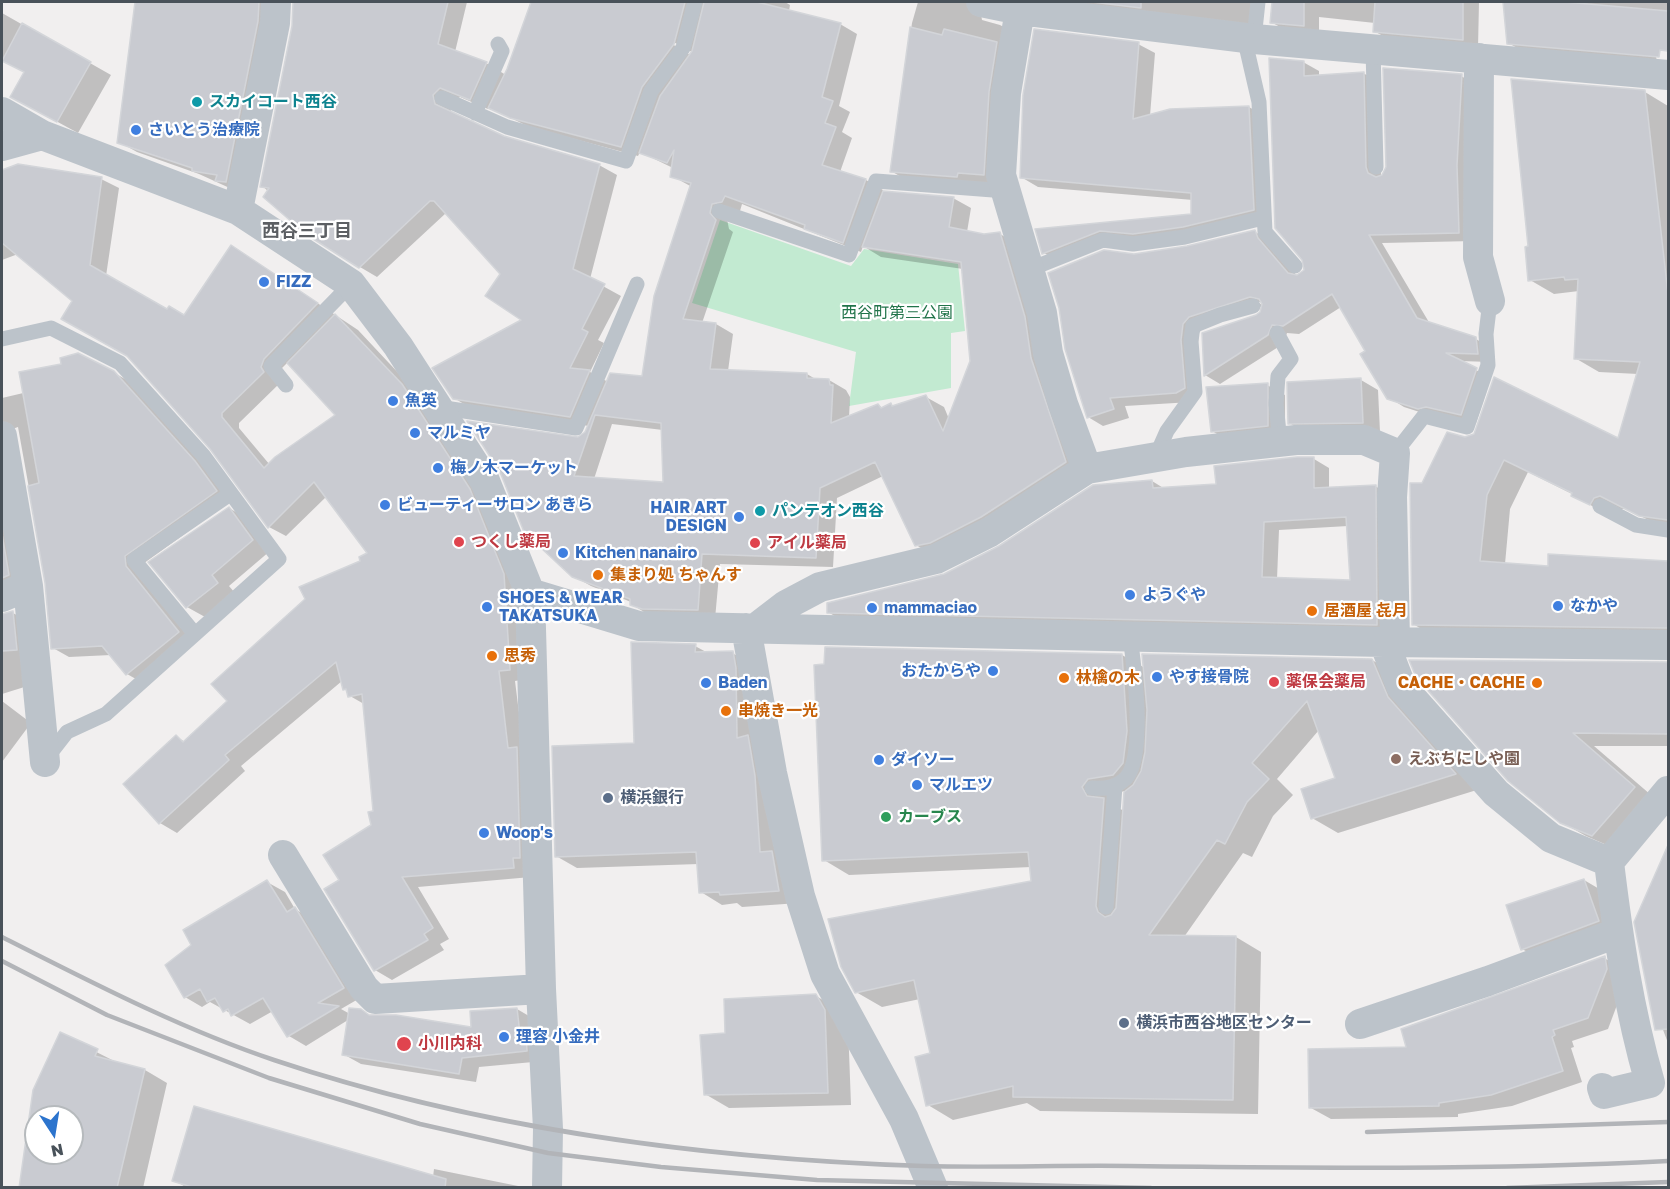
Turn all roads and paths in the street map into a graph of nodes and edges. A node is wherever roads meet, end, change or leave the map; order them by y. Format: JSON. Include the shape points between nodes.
{"nodes":[{"id":1,"x":276,"y":2,"type":"edge"},
{"id":2,"x":695,"y":2,"type":"edge"},
{"id":3,"x":987,"y":2,"type":"edge"},
{"id":4,"x":1258,"y":2,"type":"edge"},
{"id":5,"x":1020,"y":10,"type":"junction"},
{"id":6,"x":1249,"y":38,"type":"junction"},
{"id":7,"x":498,"y":44,"type":"dead end"},
{"id":8,"x":1373,"y":49,"type":"junction"},
{"id":9,"x":1479,"y":58,"type":"junction"},
{"id":10,"x":1668,"y":75,"type":"edge"},
{"id":11,"x":442,"y":98,"type":"dead end"},
{"id":12,"x":2,"y":112,"type":"edge"},
{"id":13,"x":476,"y":113,"type":"junction"},
{"id":14,"x":42,"y":135,"type":"junction"},
{"id":15,"x":2,"y":146,"type":"edge"},
{"id":16,"x":1376,"y":167,"type":"dead end"},
{"id":17,"x":1006,"y":191,"type":"junction"},
{"id":18,"x":238,"y":210,"type":"junction"},
{"id":19,"x":719,"y":212,"type":"dead end"},
{"id":20,"x":1263,"y":218,"type":"junction"},
{"id":21,"x":1295,"y":266,"type":"dead end"},
{"id":22,"x":1028,"y":270,"type":"junction"},
{"id":23,"x":351,"y":284,"type":"junction"},
{"id":24,"x":637,"y":284,"type":"dead end"},
{"id":25,"x":1490,"y":301,"type":"joint"},
{"id":26,"x":1253,"y":306,"type":"dead end"},
{"id":27,"x":1277,"y":333,"type":"dead end"},
{"id":28,"x":2,"y":339,"type":"edge"},
{"id":29,"x":286,"y":385,"type":"dead end"},
{"id":30,"x":438,"y":407,"type":"junction"},
{"id":31,"x":2,"y":436,"type":"edge"},
{"id":32,"x":1280,"y":442,"type":"junction"},
{"id":33,"x":1395,"y":453,"type":"junction"},
{"id":34,"x":1155,"y":458,"type":"junction"},
{"id":35,"x":1088,"y":469,"type":"junction"},
{"id":36,"x":230,"y":494,"type":"junction"},
{"id":37,"x":1600,"y":506,"type":"dead end"},
{"id":38,"x":1668,"y":530,"type":"edge"},
{"id":39,"x":15,"y":592,"type":"edge"},
{"id":40,"x":530,"y":593,"type":"junction"},
{"id":41,"x":751,"y":628,"type":"junction"},
{"id":42,"x":195,"y":634,"type":"junction"},
{"id":43,"x":1130,"y":636,"type":"junction"},
{"id":44,"x":1389,"y":641,"type":"junction"},
{"id":45,"x":1668,"y":645,"type":"edge"},
{"id":46,"x":45,"y":762,"type":"joint"},
{"id":47,"x":1115,"y":786,"type":"junction"},
{"id":48,"x":1092,"y":788,"type":"dead end"},
{"id":49,"x":1668,"y":791,"type":"edge"},
{"id":50,"x":283,"y":855,"type":"dead end"},
{"id":51,"x":1609,"y":862,"type":"junction"},
{"id":52,"x":1106,"y":907,"type":"dead end"},
{"id":53,"x":1617,"y":933,"type":"junction"},
{"id":54,"x":541,"y":989,"type":"junction"},
{"id":55,"x":1360,"y":1024,"type":"dead end"},
{"id":56,"x":1602,"y":1088,"type":"dead end"},
{"id":57,"x":547,"y":1188,"type":"edge"},
{"id":58,"x":933,"y":1188,"type":"edge"}],
"edges":[{"from":1,"to":18,"type":"street"},
{"from":2,"to":13,"type":"lane","via":[[682,48],[651,91],[626,161],[507,127]]},
{"from":3,"to":5,"type":"street"},
{"from":4,"to":6,"type":"lane"},
{"from":5,"to":6,"type":"street"},
{"from":5,"to":17,"type":"street","via":[[1006,105],[1001,175]]},
{"from":6,"to":8,"type":"street"},
{"from":6,"to":20,"type":"lane","via":[[1259,102]]},
{"from":7,"to":13,"type":"lane","via":[[502,51]]},
{"from":8,"to":9,"type":"street"},
{"from":8,"to":16,"type":"lane"},
{"from":9,"to":10,"type":"street"},
{"from":9,"to":25,"type":"street","via":[[1478,257]]},
{"from":11,"to":13,"type":"lane"},
{"from":12,"to":14,"type":"street"},
{"from":14,"to":15,"type":"street"},
{"from":14,"to":18,"type":"street"},
{"from":17,"to":19,"type":"lane","via":[[876,181],[849,255]]},
{"from":17,"to":22,"type":"street"},
{"from":18,"to":23,"type":"street"},
{"from":20,"to":21,"type":"lane","via":[[1265,232]]},
{"from":20,"to":22,"type":"lane","via":[[1133,244],[1103,240]]},
{"from":22,"to":35,"type":"street","via":[[1063,404]]},
{"from":23,"to":29,"type":"lane","via":[[271,366]]},
{"from":23,"to":30,"type":"street","via":[[399,346]]},
{"from":24,"to":30,"type":"lane","via":[[576,428]]},
{"from":25,"to":33,"type":"lane","via":[[1488,365],[1467,427],[1424,416]]},
{"from":26,"to":34,"type":"lane","via":[[1193,326],[1195,392],[1167,431]]},
{"from":27,"to":32,"type":"lane","via":[[1291,359],[1278,376]]},
{"from":28,"to":36,"type":"lane","via":[[51,328],[120,363],[203,456]]},
{"from":30,"to":40,"type":"street","via":[[485,481]]},
{"from":31,"to":39,"type":"street"},
{"from":32,"to":33,"type":"street","via":[[1364,440]]},
{"from":32,"to":34,"type":"street"},
{"from":33,"to":44,"type":"street"},
{"from":34,"to":35,"type":"street"},
{"from":35,"to":41,"type":"street","via":[[990,532],[936,559],[820,587]]},
{"from":36,"to":42,"type":"lane","via":[[279,559]]},
{"from":36,"to":42,"type":"lane","via":[[134,560]]},
{"from":37,"to":38,"type":"lane","via":[[1636,525]]},
{"from":39,"to":46,"type":"street"},
{"from":40,"to":41,"type":"street","via":[[639,626]]},
{"from":40,"to":54,"type":"street"},
{"from":41,"to":43,"type":"street"},
{"from":41,"to":58,"type":"street","via":[[779,806],[800,896],[825,974],[904,1119]]},
{"from":42,"to":46,"type":"lane","via":[[106,714],[67,732]]},
{"from":43,"to":44,"type":"street"},
{"from":43,"to":47,"type":"lane","via":[[1136,680],[1136,758],[1127,777]]},
{"from":44,"to":45,"type":"street"},
{"from":44,"to":51,"type":"street","via":[[1401,686],[1496,794],[1551,838]]},
{"from":47,"to":48,"type":"lane"},
{"from":47,"to":52,"type":"lane"},
{"from":49,"to":51,"type":"street"},
{"from":50,"to":54,"type":"street","via":[[363,988],[375,999]]},
{"from":51,"to":53,"type":"street"},
{"from":53,"to":55,"type":"street"},
{"from":53,"to":56,"type":"street","via":[[1633,1026],[1650,1083],[1604,1094]]},
{"from":54,"to":57,"type":"street"}]}
